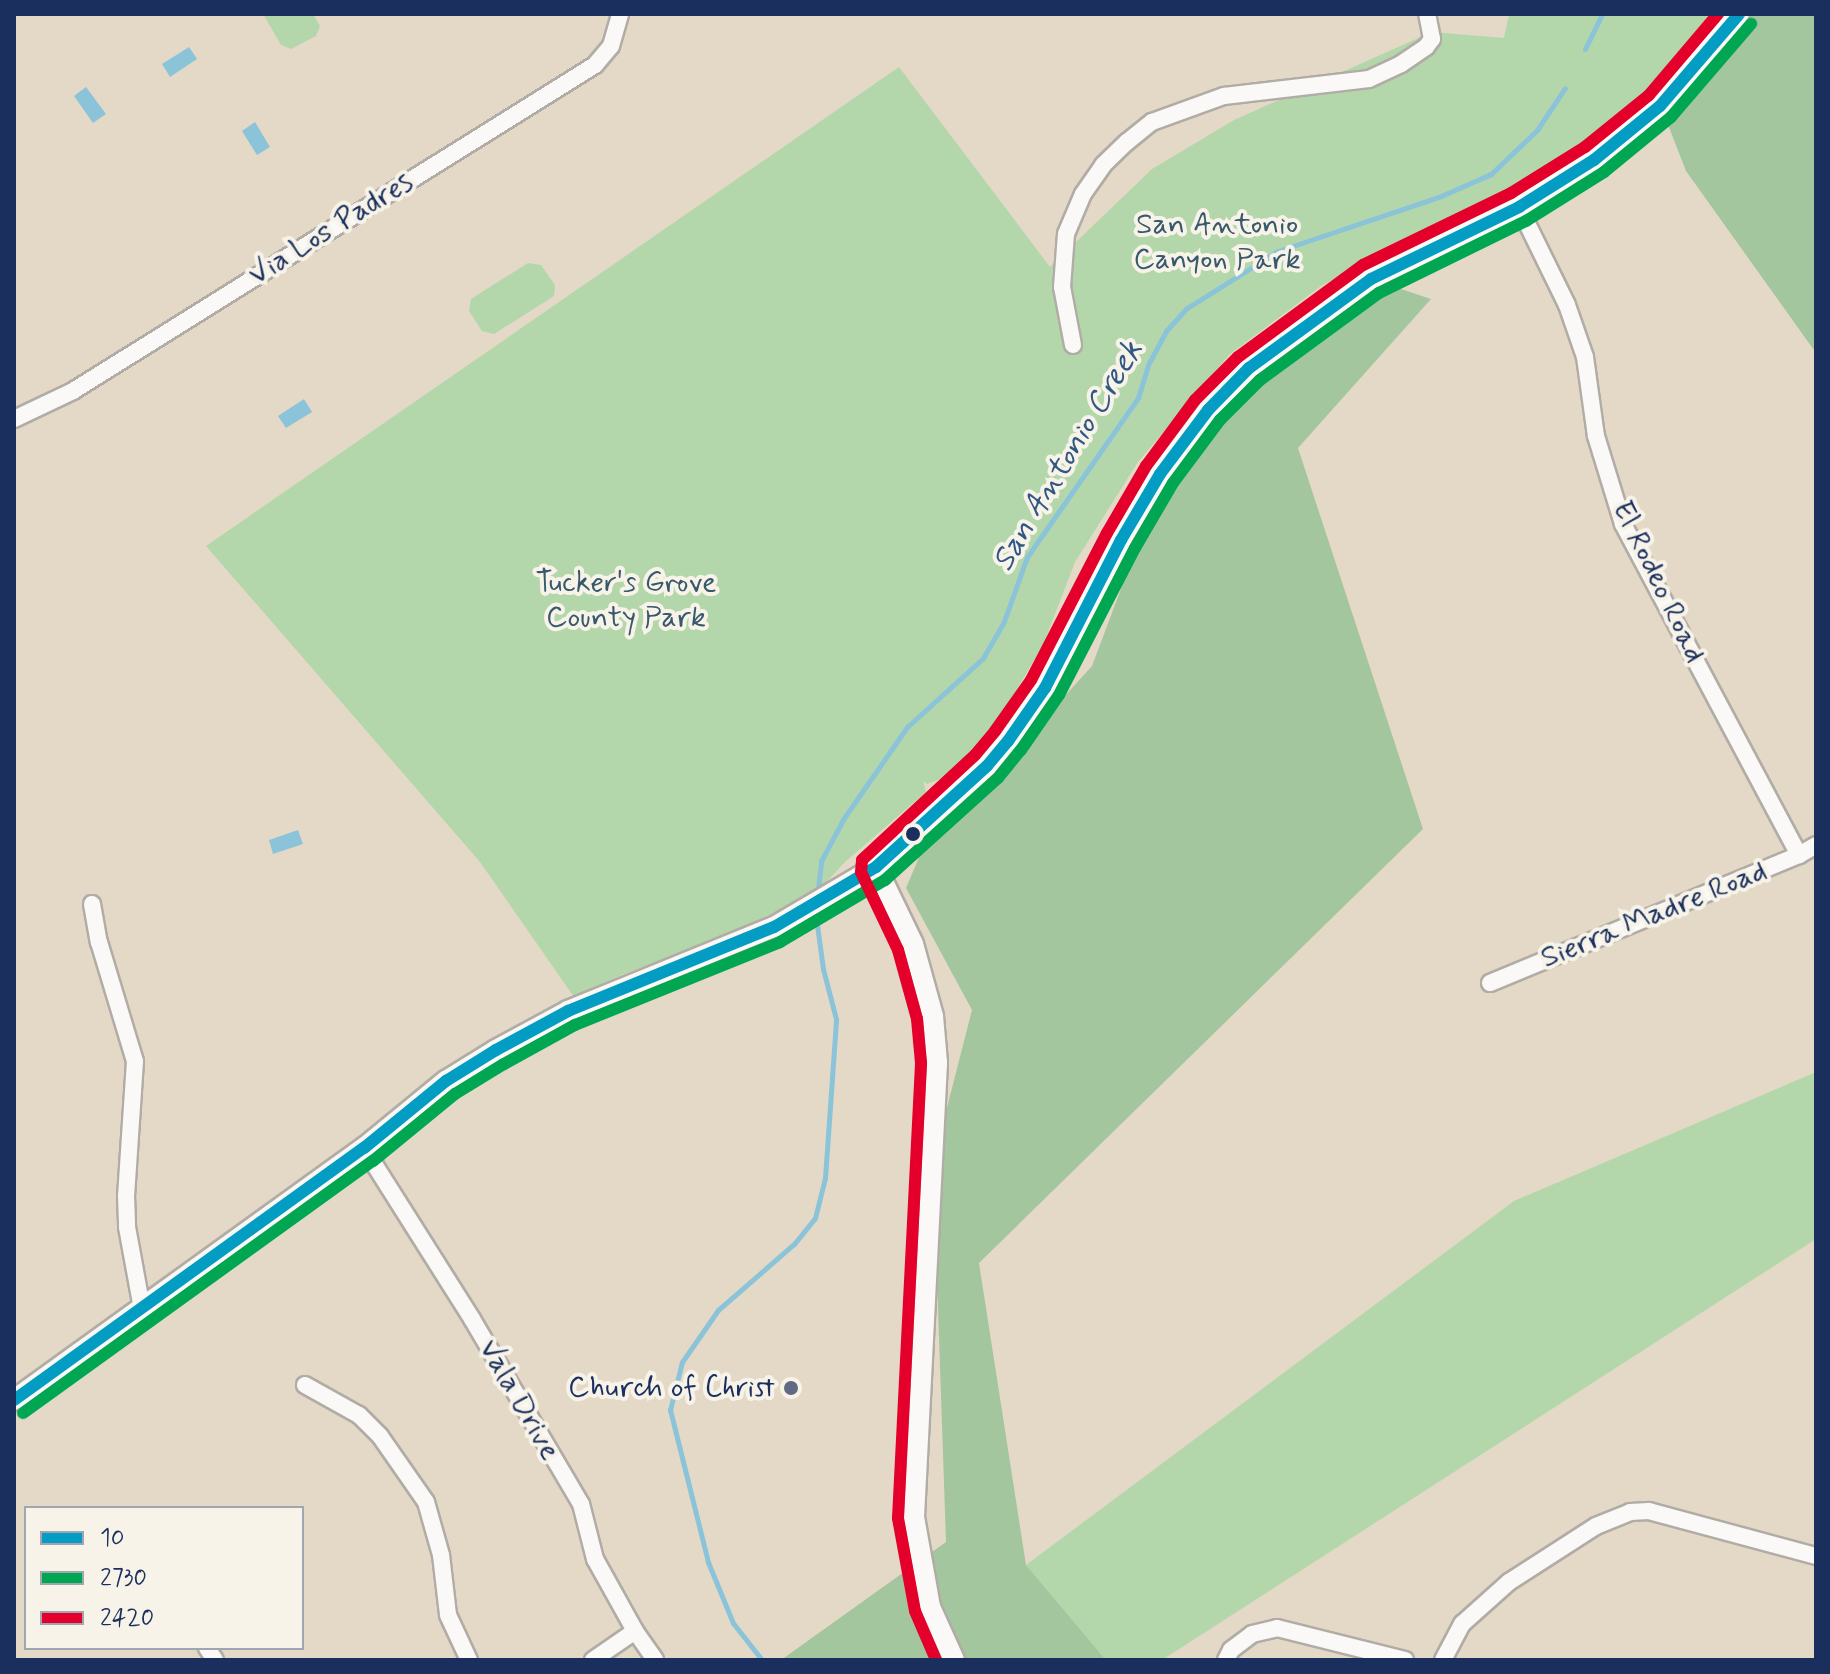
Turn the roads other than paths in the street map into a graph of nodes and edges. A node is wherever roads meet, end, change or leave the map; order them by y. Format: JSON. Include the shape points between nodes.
{"nodes":[{"id":1,"x":620,"y":14,"type":"edge"},
{"id":2,"x":1427,"y":14,"type":"edge"},
{"id":3,"x":1739,"y":14,"type":"edge"},
{"id":4,"x":1519,"y":207,"type":"junction"},
{"id":5,"x":1073,"y":345,"type":"dead end"},
{"id":6,"x":14,"y":419,"type":"edge"},
{"id":7,"x":1816,"y":845,"type":"edge"},
{"id":8,"x":1799,"y":855,"type":"junction"},
{"id":9,"x":876,"y":867,"type":"junction"},
{"id":10,"x":92,"y":904,"type":"dead end"},
{"id":11,"x":1490,"y":983,"type":"dead end"},
{"id":12,"x":364,"y":1148,"type":"junction"},
{"id":13,"x":142,"y":1309,"type":"junction"},
{"id":14,"x":305,"y":1385,"type":"dead end"},
{"id":15,"x":14,"y":1400,"type":"edge"},
{"id":16,"x":1816,"y":1556,"type":"edge"},
{"id":17,"x":635,"y":1631,"type":"junction"},
{"id":18,"x":469,"y":1660,"type":"edge"},
{"id":19,"x":593,"y":1660,"type":"edge"},
{"id":20,"x":655,"y":1660,"type":"edge"},
{"id":21,"x":954,"y":1660,"type":"edge"},
{"id":22,"x":1226,"y":1660,"type":"edge"},
{"id":23,"x":1405,"y":1660,"type":"edge"},
{"id":24,"x":1443,"y":1660,"type":"edge"}],
"edges":[{"from":1,"to":6,"type":"street","name":"Via Los Padres","via":[[611,46],[595,65],[73,391]]},
{"from":2,"to":5,"type":"street","via":[[1432,39],[1426,47],[1369,79],[1224,96],[1152,122],[1127,142],[1083,194],[1066,234],[1062,287]]},
{"from":3,"to":4,"type":"main road","via":[[1660,106],[1594,160]]},
{"from":4,"to":8,"type":"street","name":"El Rodeo Road","via":[[1567,305],[1585,357],[1596,436],[1623,524]]},
{"from":4,"to":9,"type":"main road","via":[[1371,279],[1249,368],[1208,410],[1160,474],[1045,688],[1008,741]]},
{"from":7,"to":8,"type":"street","name":"Sierra Madre Road"},
{"from":8,"to":11,"type":"street","name":"Sierra Madre Road"},
{"from":9,"to":12,"type":"main road","via":[[774,927],[568,1011],[446,1081]]},
{"from":9,"to":21,"type":"main road","via":[[913,944],[933,1016],[937,1063],[914,1517],[930,1607]]},
{"from":10,"to":13,"type":"street","via":[[135,1061],[127,1217]]},
{"from":12,"to":13,"type":"main road"},
{"from":12,"to":17,"type":"street","name":"Vala Drive","via":[[581,1504],[595,1559]]},
{"from":13,"to":15,"type":"main road"},
{"from":14,"to":18,"type":"street","via":[[359,1415],[426,1502],[441,1555],[448,1615]]},
{"from":16,"to":24,"type":"street","via":[[1649,1511],[1630,1512],[1596,1526],[1509,1582],[1462,1624]]},
{"from":17,"to":19,"type":"street"},
{"from":17,"to":20,"type":"street","name":"Vala Drive"},
{"from":22,"to":23,"type":"street","via":[[1252,1634],[1285,1630]]}]}
